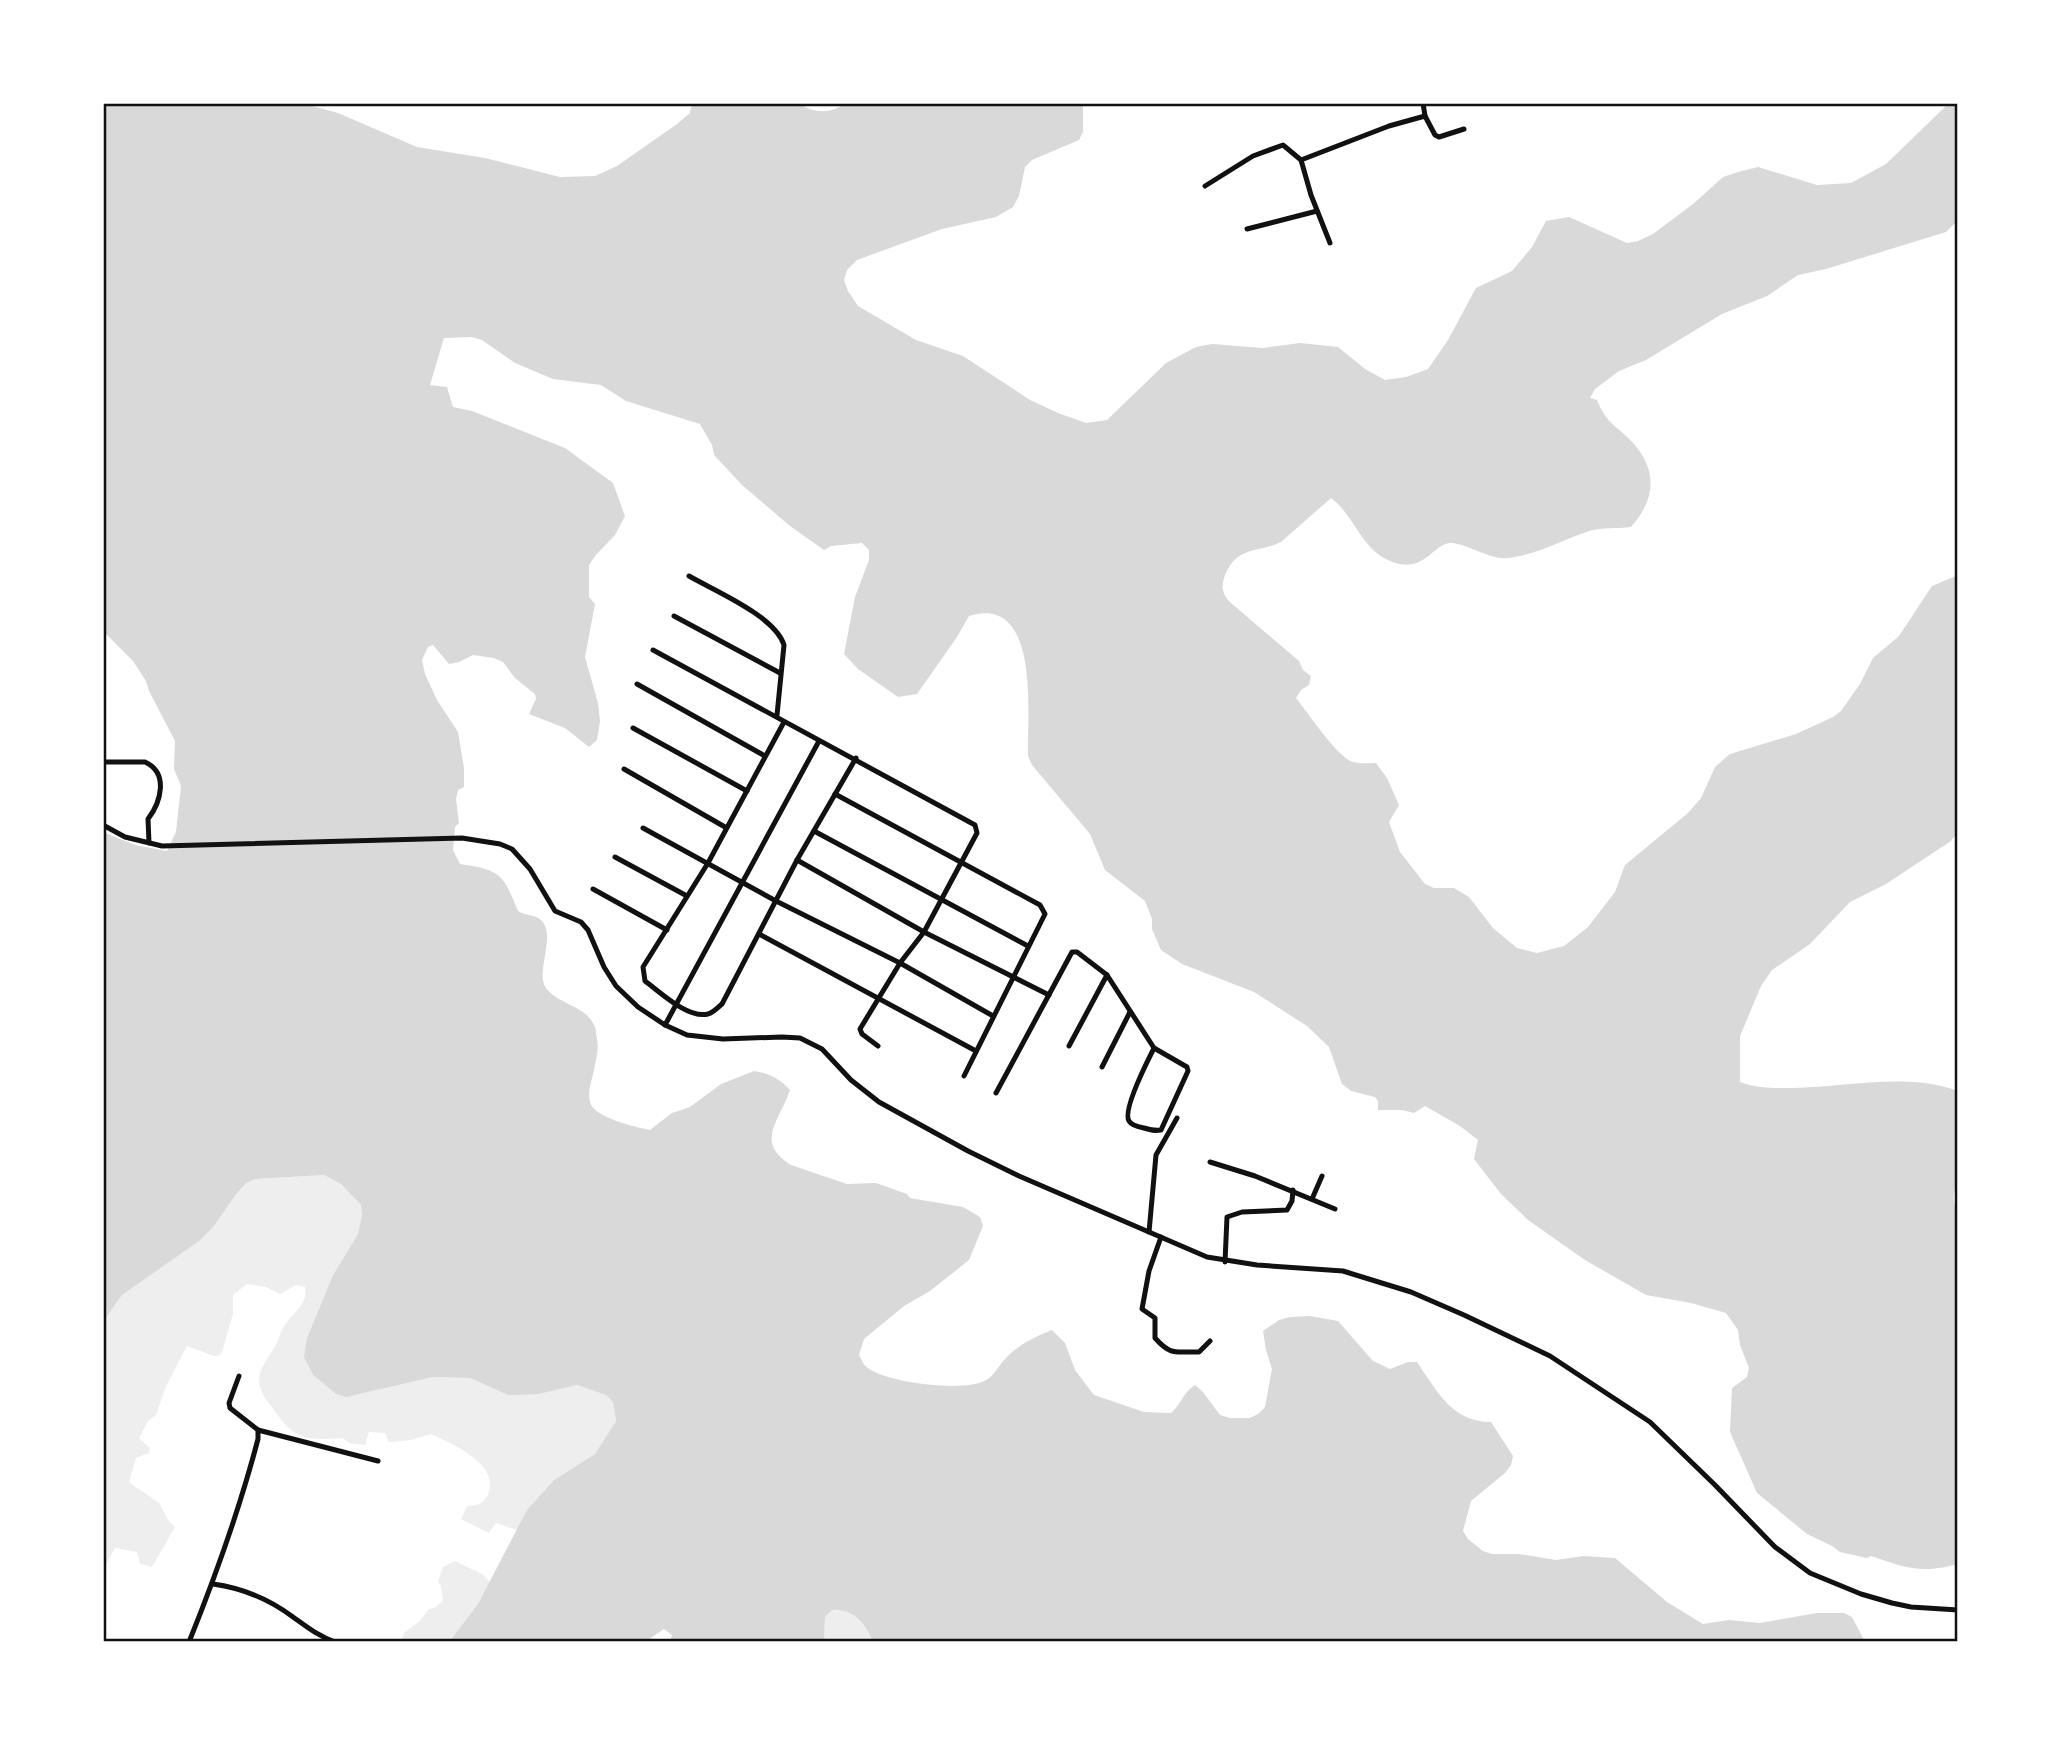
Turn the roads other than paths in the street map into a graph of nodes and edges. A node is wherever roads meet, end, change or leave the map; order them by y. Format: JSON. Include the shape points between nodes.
{"nodes":[{"id":1,"x":1423,"y":103,"type":"edge"},
{"id":2,"x":1425,"y":116,"type":"junction"},
{"id":3,"x":1464,"y":130,"type":"dead end"},
{"id":4,"x":1301,"y":160,"type":"junction"},
{"id":5,"x":1205,"y":186,"type":"dead end"},
{"id":6,"x":1317,"y":211,"type":"junction"},
{"id":7,"x":1247,"y":229,"type":"dead end"},
{"id":8,"x":1330,"y":243,"type":"dead end"},
{"id":9,"x":689,"y":576,"type":"dead end"},
{"id":10,"x":674,"y":616,"type":"dead end"},
{"id":11,"x":653,"y":650,"type":"dead end"},
{"id":12,"x":780,"y":673,"type":"junction"},
{"id":13,"x":637,"y":684,"type":"dead end"},
{"id":14,"x":777,"y":715,"type":"junction"},
{"id":15,"x":784,"y":722,"type":"junction"},
{"id":16,"x":633,"y":728,"type":"dead end"},
{"id":17,"x":819,"y":741,"type":"junction"},
{"id":18,"x":765,"y":756,"type":"junction"},
{"id":19,"x":856,"y":758,"type":"junction"},
{"id":20,"x":103,"y":762,"type":"edge"},
{"id":21,"x":624,"y":769,"type":"dead end"},
{"id":22,"x":747,"y":791,"type":"junction"},
{"id":23,"x":835,"y":794,"type":"junction"},
{"id":24,"x":103,"y":825,"type":"edge"},
{"id":25,"x":725,"y":827,"type":"junction"},
{"id":26,"x":643,"y":828,"type":"dead end"},
{"id":27,"x":814,"y":831,"type":"junction"},
{"id":28,"x":149,"y":844,"type":"junction"},
{"id":29,"x":615,"y":857,"type":"dead end"},
{"id":30,"x":797,"y":860,"type":"junction"},
{"id":31,"x":708,"y":863,"type":"junction"},
{"id":32,"x":961,"y":864,"type":"junction"},
{"id":33,"x":742,"y":880,"type":"junction"},
{"id":34,"x":593,"y":889,"type":"dead end"},
{"id":35,"x":687,"y":896,"type":"junction"},
{"id":36,"x":942,"y":900,"type":"junction"},
{"id":37,"x":776,"y":901,"type":"junction"},
{"id":38,"x":667,"y":930,"type":"junction"},
{"id":39,"x":925,"y":932,"type":"junction"},
{"id":40,"x":759,"y":934,"type":"junction"},
{"id":41,"x":1028,"y":946,"type":"junction"},
{"id":42,"x":900,"y":963,"type":"junction"},
{"id":43,"x":1107,"y":975,"type":"junction"},
{"id":44,"x":1012,"y":976,"type":"junction"},
{"id":45,"x":1049,"y":995,"type":"junction"},
{"id":46,"x":879,"y":998,"type":"junction"},
{"id":47,"x":676,"y":1005,"type":"junction"},
{"id":48,"x":1130,"y":1012,"type":"junction"},
{"id":49,"x":993,"y":1016,"type":"junction"},
{"id":50,"x":665,"y":1025,"type":"junction"},
{"id":51,"x":878,"y":1046,"type":"dead end"},
{"id":52,"x":1069,"y":1046,"type":"dead end"},
{"id":53,"x":1154,"y":1048,"type":"junction"},
{"id":54,"x":976,"y":1051,"type":"junction"},
{"id":55,"x":1102,"y":1066,"type":"dead end"},
{"id":56,"x":964,"y":1076,"type":"dead end"},
{"id":57,"x":996,"y":1093,"type":"dead end"},
{"id":58,"x":1177,"y":1118,"type":"dead end"},
{"id":59,"x":1210,"y":1161,"type":"dead end"},
{"id":60,"x":1322,"y":1176,"type":"dead end"},
{"id":61,"x":1293,"y":1190,"type":"junction"},
{"id":62,"x":1312,"y":1199,"type":"junction"},
{"id":63,"x":1335,"y":1209,"type":"dead end"},
{"id":64,"x":1149,"y":1232,"type":"junction"},
{"id":65,"x":1161,"y":1237,"type":"junction"},
{"id":66,"x":1225,"y":1262,"type":"junction"},
{"id":67,"x":1210,"y":1341,"type":"dead end"},
{"id":68,"x":239,"y":1376,"type":"dead end"},
{"id":69,"x":258,"y":1430,"type":"junction"},
{"id":70,"x":378,"y":1461,"type":"dead end"},
{"id":71,"x":213,"y":1584,"type":"junction"},
{"id":72,"x":1958,"y":1610,"type":"edge"},
{"id":73,"x":189,"y":1642,"type":"edge"},
{"id":74,"x":335,"y":1642,"type":"edge"}],
"edges":[{"from":1,"to":2,"type":"street"},
{"from":2,"to":3,"type":"street","via":[[1439,137]]},
{"from":2,"to":4,"type":"street"},
{"from":4,"to":5,"type":"street","via":[[1279,145]]},
{"from":4,"to":6,"type":"street"},
{"from":6,"to":7,"type":"street"},
{"from":6,"to":8,"type":"street"},
{"from":9,"to":12,"type":"street","via":[[761,617],[781,636]]},
{"from":10,"to":12,"type":"street"},
{"from":11,"to":14,"type":"street"},
{"from":12,"to":14,"type":"street"},
{"from":13,"to":18,"type":"street"},
{"from":14,"to":15,"type":"street"},
{"from":15,"to":17,"type":"street"},
{"from":15,"to":18,"type":"street"},
{"from":16,"to":22,"type":"street"},
{"from":17,"to":19,"type":"street"},
{"from":17,"to":33,"type":"street"},
{"from":18,"to":22,"type":"street"},
{"from":19,"to":23,"type":"street"},
{"from":19,"to":32,"type":"street","via":[[975,825],[977,833]]},
{"from":20,"to":28,"type":"street","via":[[145,762],[160,780],[162,790],[148,819]]},
{"from":21,"to":25,"type":"street"},
{"from":22,"to":25,"type":"street"},
{"from":23,"to":27,"type":"street"},
{"from":23,"to":32,"type":"street"},
{"from":24,"to":28,"type":"street"},
{"from":25,"to":31,"type":"street"},
{"from":26,"to":31,"type":"street"},
{"from":27,"to":30,"type":"street"},
{"from":27,"to":36,"type":"street"},
{"from":28,"to":50,"type":"street","via":[[457,838],[500,844],[512,849],[530,869],[555,911],[589,930],[616,986]]},
{"from":29,"to":35,"type":"street"},
{"from":30,"to":37,"type":"street"},
{"from":30,"to":39,"type":"street"},
{"from":31,"to":33,"type":"street"},
{"from":31,"to":35,"type":"street"},
{"from":32,"to":36,"type":"street"},
{"from":32,"to":41,"type":"street","via":[[1040,905],[1045,914]]},
{"from":33,"to":37,"type":"street"},
{"from":33,"to":47,"type":"street"},
{"from":34,"to":38,"type":"street"},
{"from":35,"to":38,"type":"street"},
{"from":36,"to":39,"type":"street"},
{"from":36,"to":41,"type":"street"},
{"from":37,"to":40,"type":"street"},
{"from":37,"to":42,"type":"street"},
{"from":38,"to":47,"type":"street","via":[[643,967],[645,981]]},
{"from":39,"to":42,"type":"street"},
{"from":39,"to":44,"type":"street"},
{"from":40,"to":46,"type":"street"},
{"from":40,"to":47,"type":"street","via":[[722,1004],[712,1013]]},
{"from":41,"to":44,"type":"street"},
{"from":42,"to":46,"type":"street"},
{"from":42,"to":49,"type":"street"},
{"from":43,"to":45,"type":"street","via":[[1077,952],[1072,953]]},
{"from":43,"to":48,"type":"street"},
{"from":43,"to":52,"type":"street"},
{"from":44,"to":45,"type":"street"},
{"from":44,"to":49,"type":"street"},
{"from":45,"to":57,"type":"street"},
{"from":46,"to":51,"type":"street","via":[[860,1029]]},
{"from":46,"to":54,"type":"street"},
{"from":47,"to":50,"type":"street"},
{"from":48,"to":53,"type":"street"},
{"from":48,"to":55,"type":"street"},
{"from":49,"to":54,"type":"street"},
{"from":50,"to":64,"type":"street","via":[[687,1035],[723,1040],[782,1037],[812,1043],[851,1080],[897,1113],[999,1167]]},
{"from":53,"to":53,"type":"street","via":[[1187,1066],[1188,1071],[1156,1132],[1133,1125],[1128,1114]]},
{"from":54,"to":56,"type":"street"},
{"from":58,"to":64,"type":"street","via":[[1156,1155]]},
{"from":59,"to":61,"type":"street"},
{"from":60,"to":62,"type":"street"},
{"from":61,"to":62,"type":"street"},
{"from":61,"to":66,"type":"street","via":[[1287,1210],[1227,1217]]},
{"from":62,"to":63,"type":"street"},
{"from":64,"to":65,"type":"street"},
{"from":65,"to":66,"type":"street"},
{"from":65,"to":67,"type":"street","via":[[1142,1309],[1155,1318],[1154,1338],[1171,1352],[1199,1352]]},
{"from":66,"to":72,"type":"street","via":[[1368,1277],[1515,1338],[1567,1366],[1650,1422],[1774,1547],[1810,1573],[1892,1603]]},
{"from":68,"to":69,"type":"street","via":[[230,1408]]},
{"from":69,"to":70,"type":"street"},
{"from":69,"to":71,"type":"street","via":[[245,1487]]},
{"from":71,"to":73,"type":"street"},
{"from":71,"to":74,"type":"street","via":[[256,1596]]}]}
